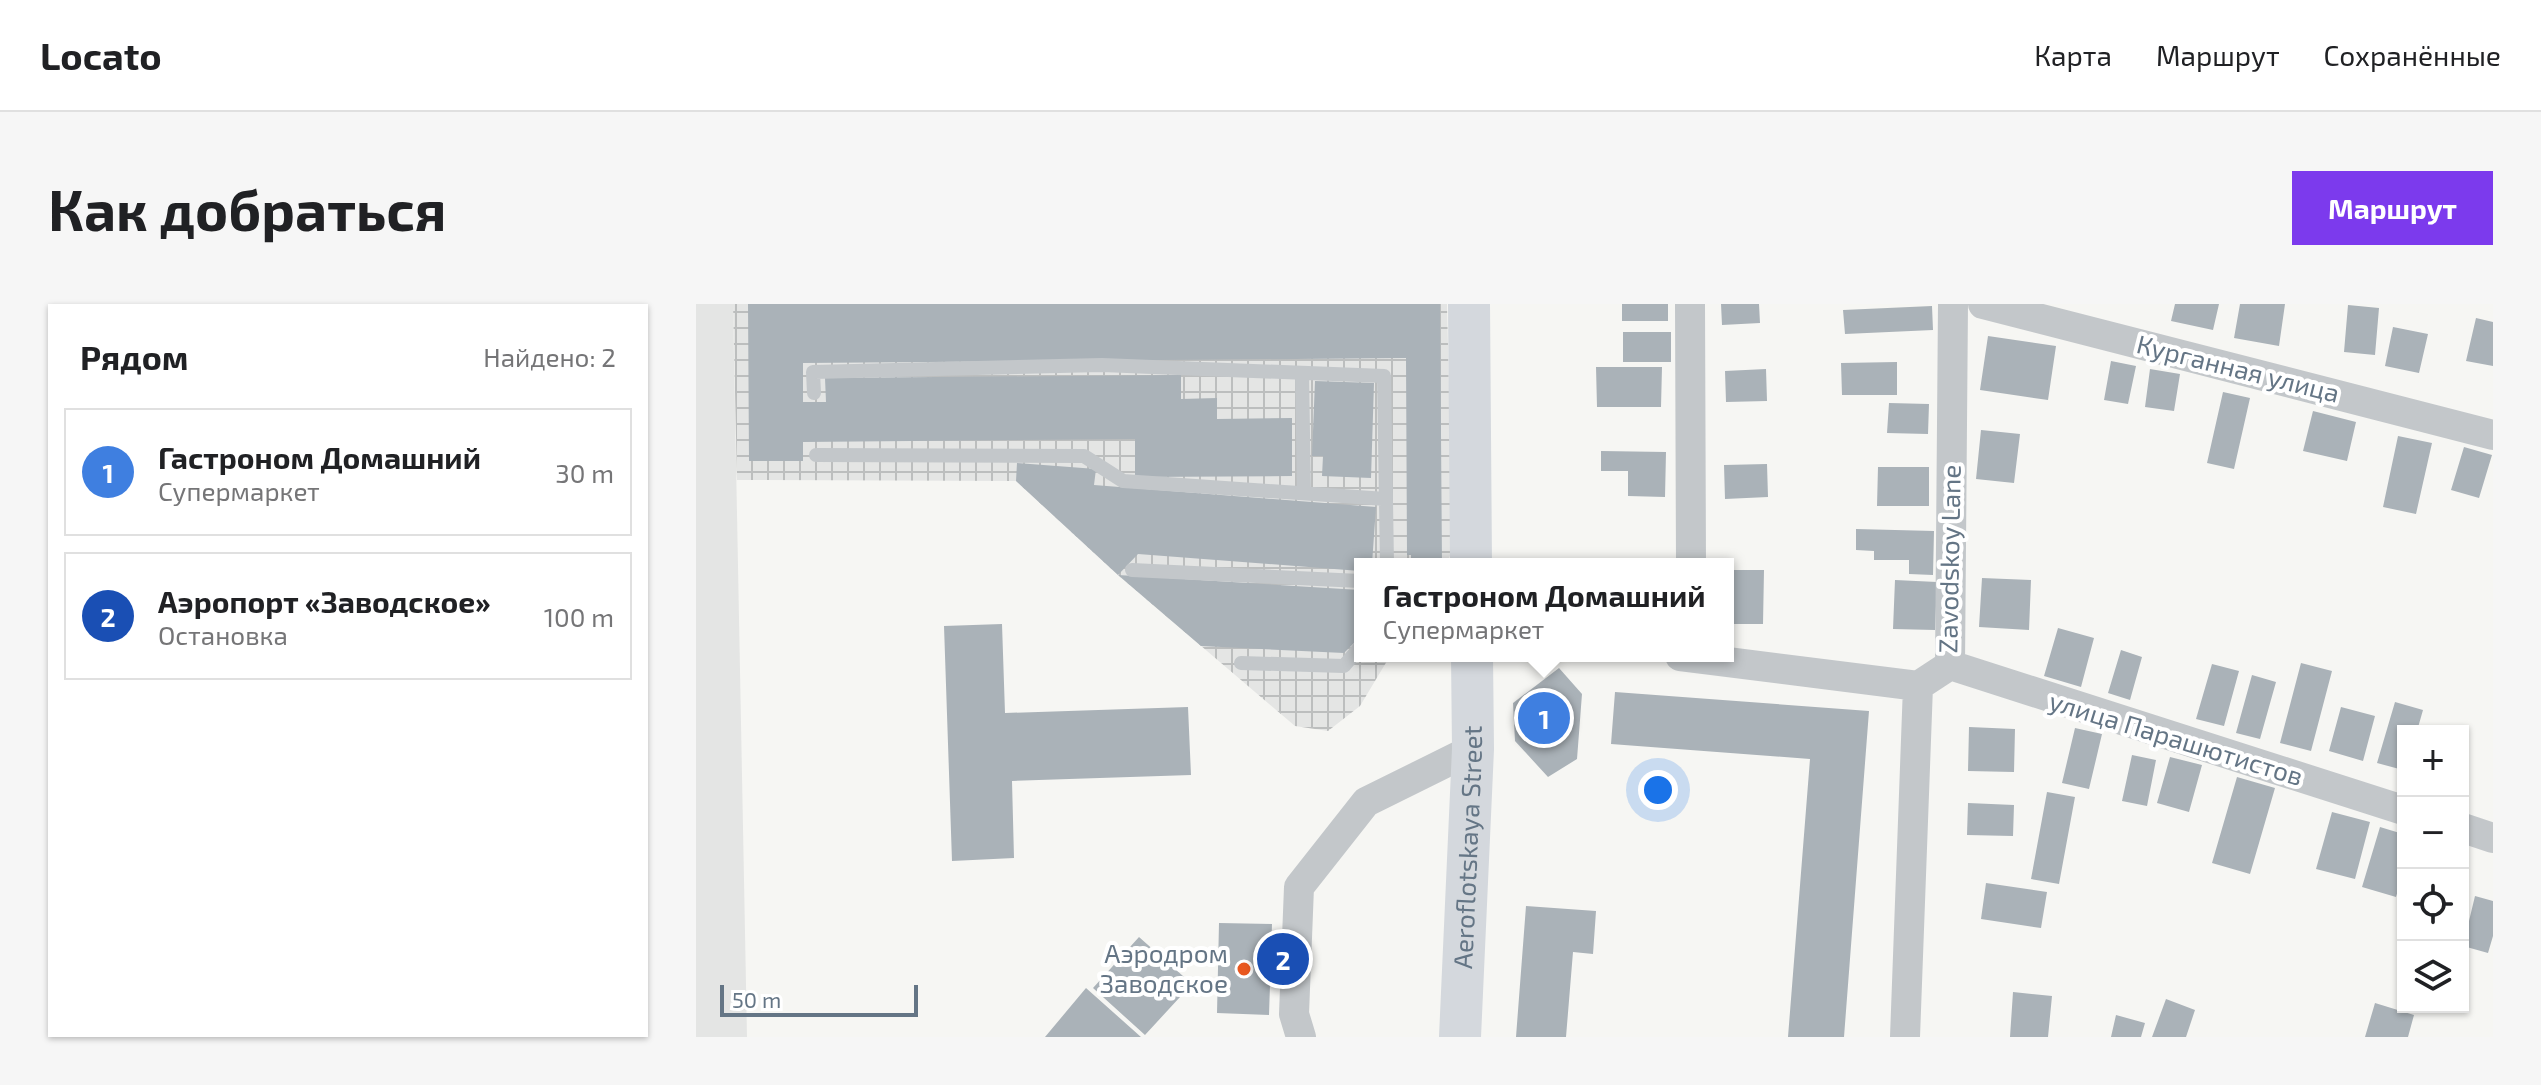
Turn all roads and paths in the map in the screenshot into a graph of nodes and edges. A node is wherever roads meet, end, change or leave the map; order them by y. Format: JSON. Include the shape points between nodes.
{"nodes":[{"id":1,"x":1469,"y":304,"type":"edge"},
{"id":2,"x":1690,"y":304,"type":"edge"},
{"id":3,"x":1953,"y":304,"type":"edge"},
{"id":4,"x":1983,"y":304,"type":"edge"},
{"id":5,"x":1302,"y":373,"type":"junction"},
{"id":6,"x":814,"y":393,"type":"dead end"},
{"id":7,"x":2493,"y":435,"type":"edge"},
{"id":8,"x":816,"y":455,"type":"dead end"},
{"id":9,"x":1304,"y":493,"type":"junction"},
{"id":10,"x":1386,"y":499,"type":"junction"},
{"id":11,"x":1387,"y":558,"type":"edge"},
{"id":12,"x":1471,"y":558,"type":"edge"},
{"id":13,"x":1691,"y":558,"type":"edge"},
{"id":14,"x":1132,"y":570,"type":"dead end"},
{"id":15,"x":1354,"y":581,"type":"edge"},
{"id":16,"x":1354,"y":654,"type":"edge"},
{"id":17,"x":1472,"y":662,"type":"edge"},
{"id":18,"x":1734,"y":662,"type":"edge"},
{"id":19,"x":1241,"y":663,"type":"dead end"},
{"id":20,"x":1950,"y":665,"type":"junction"},
{"id":21,"x":1918,"y":686,"type":"junction"},
{"id":22,"x":1473,"y":749,"type":"junction"},
{"id":23,"x":2397,"y":808,"type":"edge"},
{"id":24,"x":2469,"y":830,"type":"edge"},
{"id":25,"x":2493,"y":838,"type":"edge"},
{"id":26,"x":1301,"y":1037,"type":"edge"},
{"id":27,"x":1460,"y":1037,"type":"edge"},
{"id":28,"x":1905,"y":1037,"type":"edge"}],
"edges":[{"from":1,"to":12,"type":"street"},
{"from":2,"to":13,"type":"street"},
{"from":3,"to":20,"type":"street","name":"Zavodskoy Lane"},
{"from":4,"to":7,"type":"street","name":"Курганная улица"},
{"from":5,"to":6,"type":"lane","via":[[1102,365],[813,372]]},
{"from":5,"to":9,"type":"lane"},
{"from":5,"to":10,"type":"lane","via":[[1384,376]]},
{"from":8,"to":9,"type":"lane","via":[[1084,456],[1123,481]]},
{"from":9,"to":10,"type":"lane"},
{"from":10,"to":11,"type":"lane"},
{"from":14,"to":15,"type":"lane"},
{"from":16,"to":19,"type":"lane","via":[[1344,666]]},
{"from":17,"to":22,"type":"street","name":"Aeroflotskaya Street"},
{"from":18,"to":21,"type":"street"},
{"from":20,"to":21,"type":"street","name":"Zavodskoy Lane"},
{"from":20,"to":23,"type":"street","name":"улица Парашютистов"},
{"from":21,"to":28,"type":"street","name":"Zavodskoy Lane"},
{"from":22,"to":26,"type":"street","via":[[1366,802],[1299,887],[1294,1014]]},
{"from":22,"to":27,"type":"street","name":"Aeroflotskaya Street"},
{"from":24,"to":25,"type":"street"}]}
